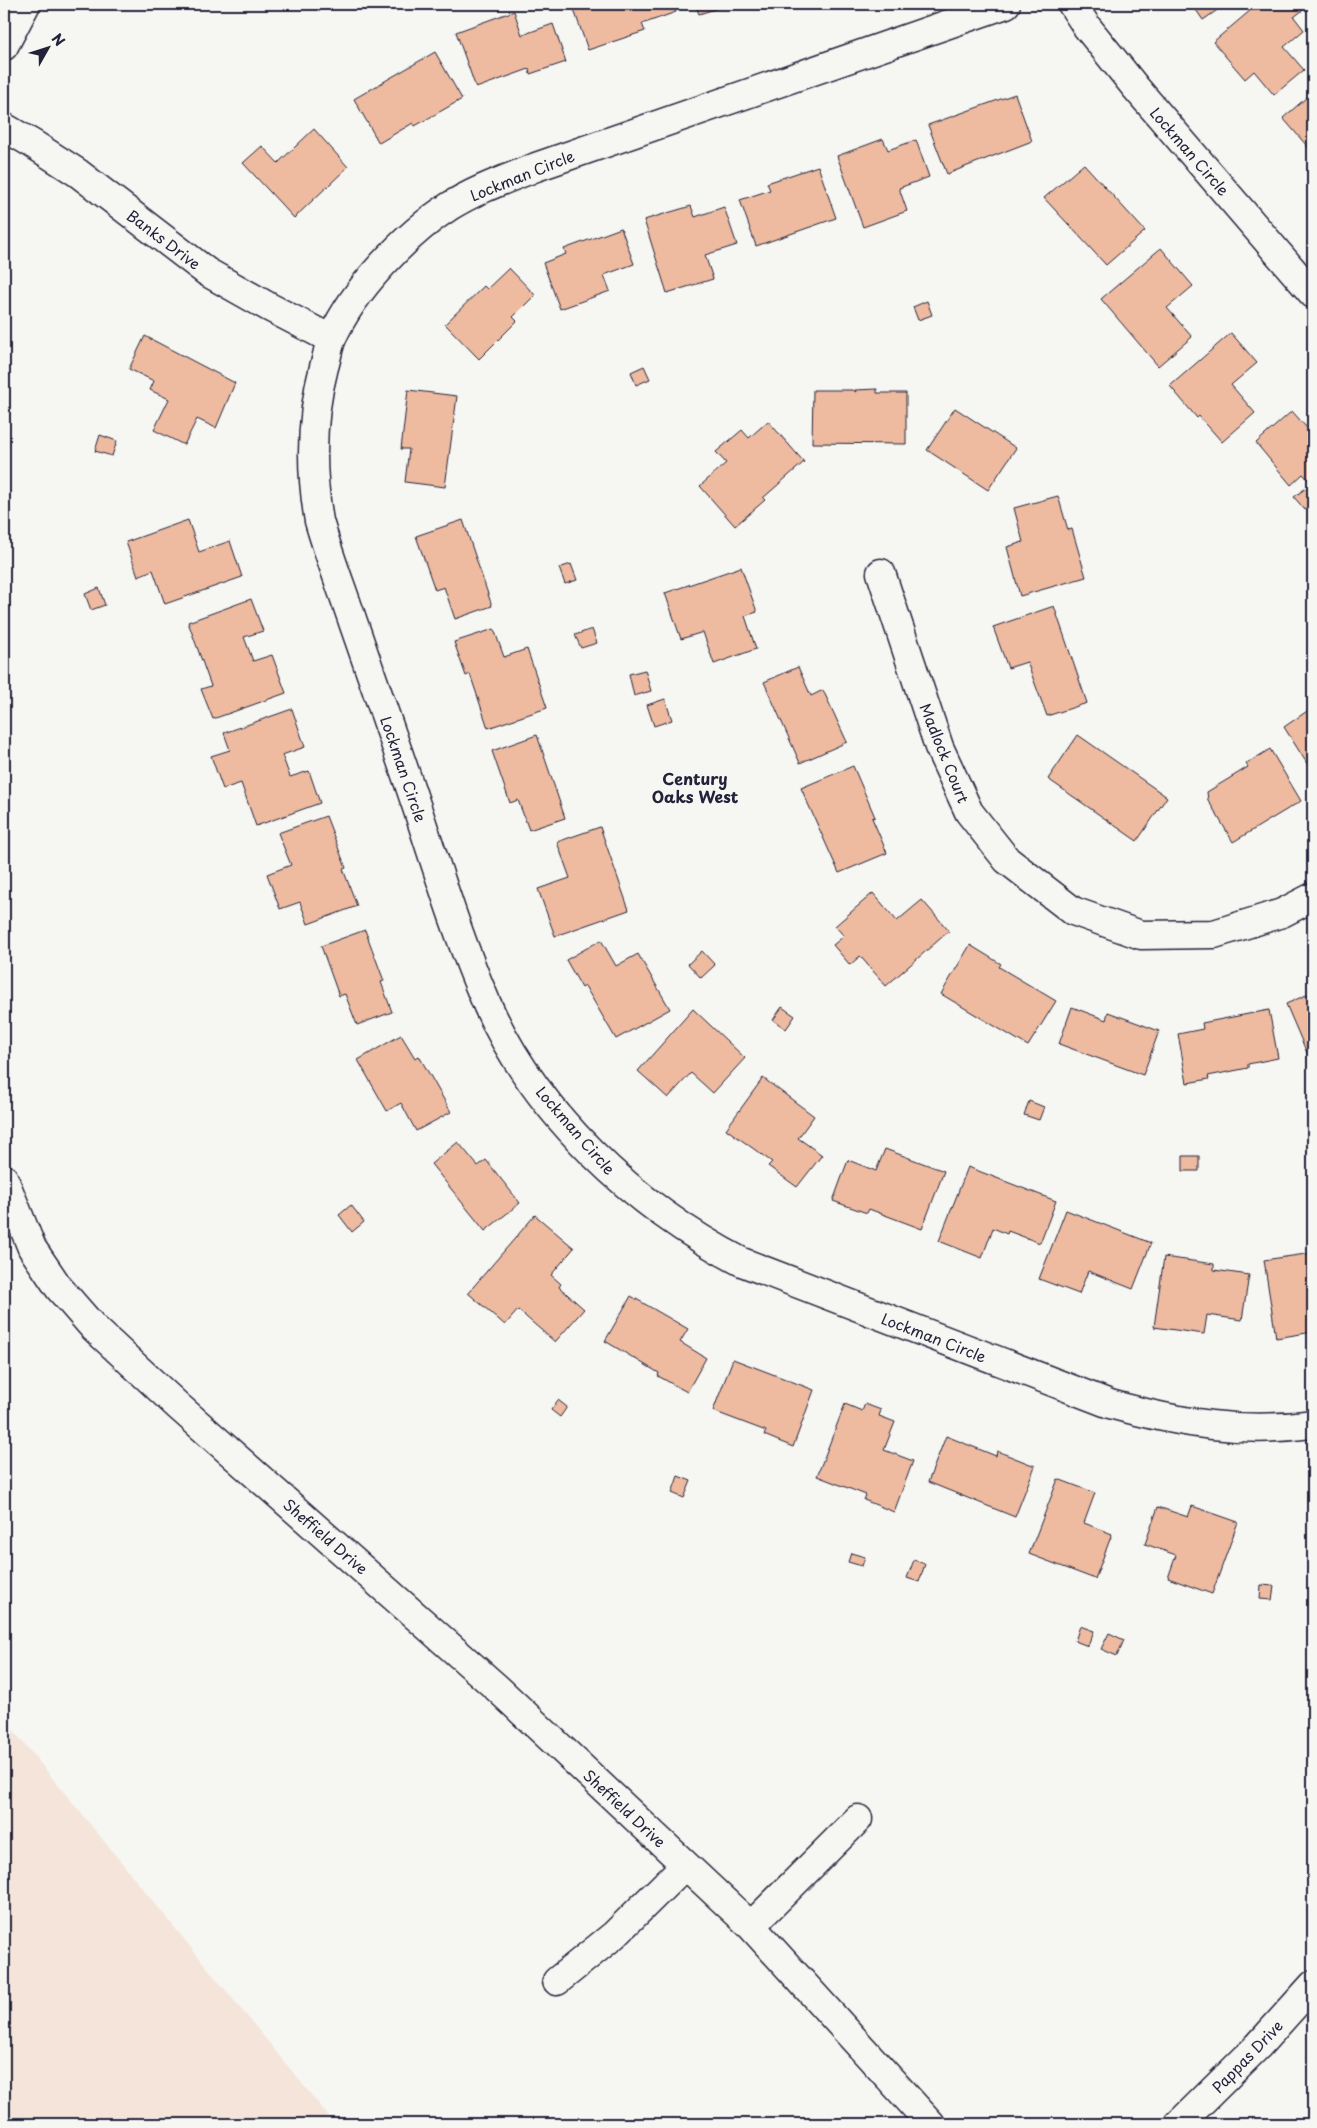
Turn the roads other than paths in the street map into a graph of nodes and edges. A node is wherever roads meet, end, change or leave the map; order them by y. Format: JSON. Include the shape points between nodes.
{"nodes":[{"id":1,"x":26,"y":4,"type":"edge"},
{"id":2,"x":1006,"y":4,"type":"edge"},
{"id":3,"x":1072,"y":4,"type":"edge"},
{"id":4,"x":4,"y":46,"type":"edge"},
{"id":5,"x":4,"y":127,"type":"edge"},
{"id":6,"x":1313,"y":294,"type":"edge"},
{"id":7,"x":332,"y":339,"type":"junction"},
{"id":8,"x":881,"y":574,"type":"dead end"},
{"id":9,"x":1313,"y":897,"type":"edge"},
{"id":10,"x":4,"y":1179,"type":"edge"},
{"id":11,"x":1313,"y":1424,"type":"edge"},
{"id":12,"x":858,"y":1819,"type":"dead end"},
{"id":13,"x":685,"y":1865,"type":"junction"},
{"id":14,"x":751,"y":1926,"type":"junction"},
{"id":15,"x":557,"y":1981,"type":"dead end"},
{"id":16,"x":1313,"y":1985,"type":"edge"},
{"id":17,"x":931,"y":2124,"type":"edge"},
{"id":18,"x":1179,"y":2124,"type":"edge"}],
"edges":[{"from":1,"to":4,"type":"street"},
{"from":2,"to":7,"type":"street","name":"Lockman Circle","via":[[639,130],[479,189],[450,206],[402,245],[359,294]]},
{"from":3,"to":6,"type":"street","name":"Lockman Circle","via":[[1087,28],[1130,80]]},
{"from":5,"to":7,"type":"street","name":"Banks Drive","via":[[78,173],[207,272]]},
{"from":7,"to":11,"type":"street","name":"Lockman Circle","via":[[318,394],[312,444],[314,492],[327,549],[487,1004],[543,1095],[597,1158],[630,1189],[679,1225],[742,1262],[1110,1404],[1199,1425],[1259,1429]]},
{"from":8,"to":9,"type":"street","name":"Madlock Court","via":[[939,747],[969,812],[1007,860],[1073,911],[1141,935],[1214,934],[1282,913]]},
{"from":10,"to":13,"type":"street","name":"Sheffield Drive","via":[[32,1248],[59,1288],[93,1327],[497,1688]]},
{"from":12,"to":14,"type":"street"},
{"from":13,"to":14,"type":"street","name":"Sheffield Drive"},
{"from":13,"to":15,"type":"street","via":[[614,1935]]},
{"from":14,"to":17,"type":"street","name":"Sheffield Drive"},
{"from":16,"to":18,"type":"street","name":"Pappas Drive","via":[[1258,2046]]}]}
